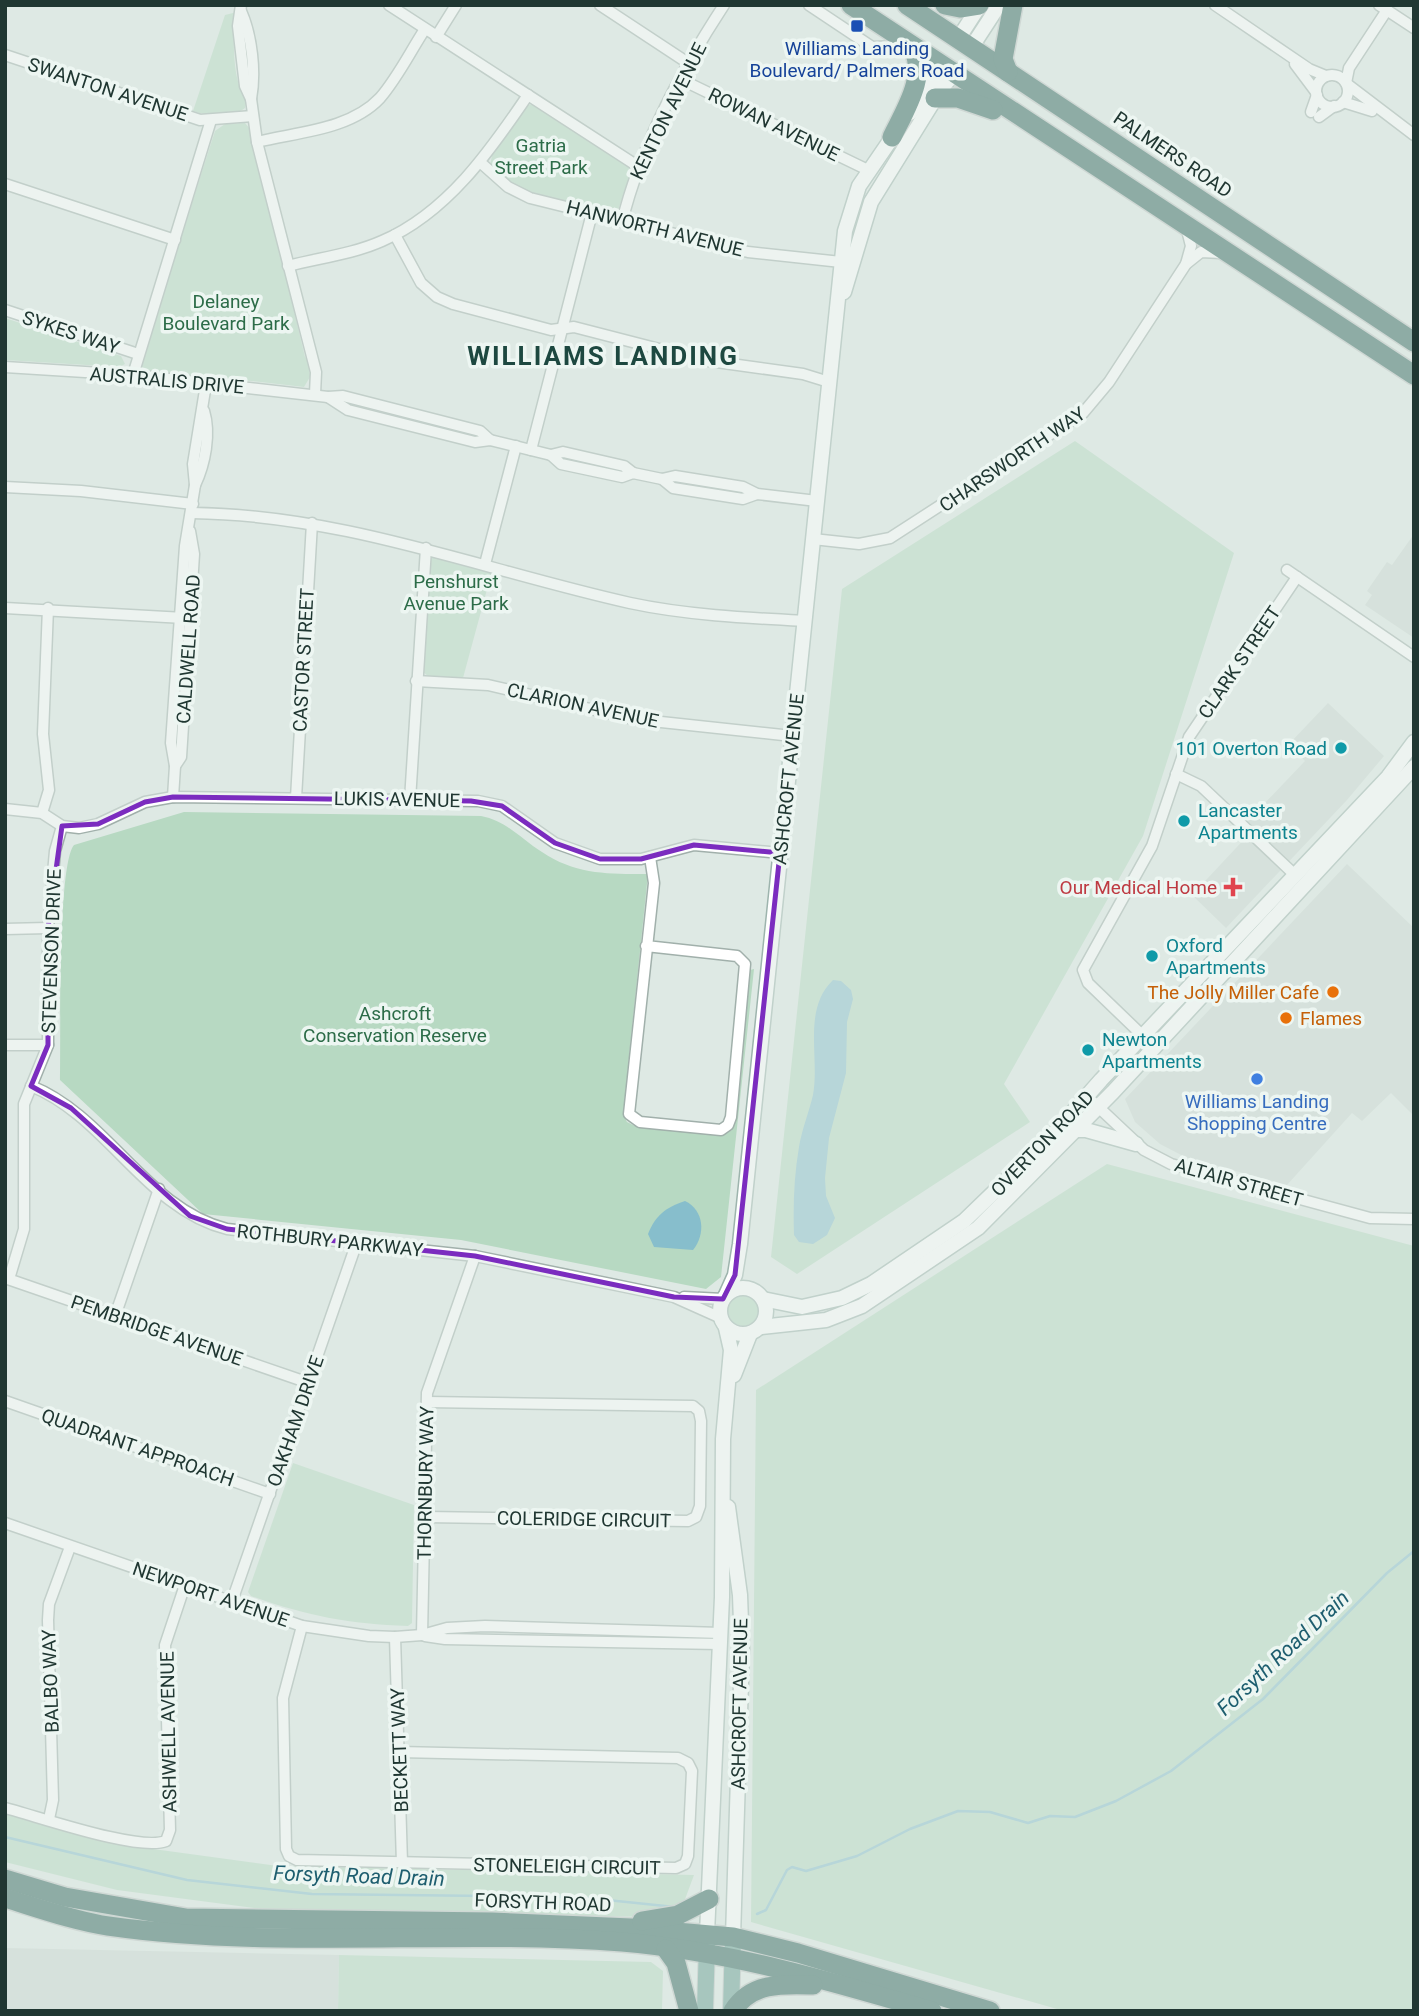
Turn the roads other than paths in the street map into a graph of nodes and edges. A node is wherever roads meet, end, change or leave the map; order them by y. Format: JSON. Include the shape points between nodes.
{"nodes":[{"id":1,"x":389,"y":5,"type":"edge"},
{"id":2,"x":456,"y":5,"type":"edge"},
{"id":3,"x":600,"y":5,"type":"edge"},
{"id":4,"x":724,"y":5,"type":"edge"},
{"id":5,"x":809,"y":5,"type":"edge"},
{"id":6,"x":851,"y":5,"type":"edge"},
{"id":7,"x":908,"y":5,"type":"edge"},
{"id":8,"x":945,"y":5,"type":"edge"},
{"id":9,"x":979,"y":5,"type":"edge"},
{"id":10,"x":999,"y":5,"type":"edge"},
{"id":11,"x":1013,"y":5,"type":"edge"},
{"id":12,"x":1215,"y":5,"type":"edge"},
{"id":13,"x":241,"y":8,"type":"edge"},
{"id":14,"x":1383,"y":8,"type":"edge"},
{"id":15,"x":1414,"y":28,"type":"edge"},
{"id":16,"x":425,"y":29,"type":"junction"},
{"id":17,"x":436,"y":37,"type":"junction"},
{"id":18,"x":1270,"y":42,"type":"junction"},
{"id":19,"x":965,"y":43,"type":"junction"},
{"id":20,"x":911,"y":45,"type":"junction"},
{"id":21,"x":1360,"y":48,"type":"junction"},
{"id":22,"x":5,"y":55,"type":"edge"},
{"id":23,"x":688,"y":63,"type":"junction"},
{"id":24,"x":948,"y":70,"type":"junction"},
{"id":25,"x":1008,"y":72,"type":"junction"},
{"id":26,"x":1329,"y":76,"type":"junction"},
{"id":27,"x":680,"y":79,"type":"junction"},
{"id":28,"x":1346,"y":84,"type":"junction"},
{"id":29,"x":1317,"y":94,"type":"junction"},
{"id":30,"x":528,"y":95,"type":"junction"},
{"id":31,"x":935,"y":98,"type":"junction"},
{"id":32,"x":1338,"y":104,"type":"junction"},
{"id":33,"x":253,"y":116,"type":"junction"},
{"id":34,"x":1385,"y":116,"type":"junction"},
{"id":35,"x":211,"y":120,"type":"junction"},
{"id":36,"x":1034,"y":126,"type":"junction"},
{"id":37,"x":1414,"y":135,"type":"edge"},
{"id":38,"x":892,"y":137,"type":"junction"},
{"id":39,"x":257,"y":142,"type":"junction"},
{"id":40,"x":481,"y":163,"type":"junction"},
{"id":41,"x":639,"y":167,"type":"junction"},
{"id":42,"x":868,"y":170,"type":"junction"},
{"id":43,"x":5,"y":184,"type":"edge"},
{"id":44,"x":592,"y":214,"type":"junction"},
{"id":45,"x":622,"y":222,"type":"junction"},
{"id":46,"x":1185,"y":224,"type":"junction"},
{"id":47,"x":395,"y":235,"type":"junction"},
{"id":48,"x":175,"y":240,"type":"junction"},
{"id":49,"x":1234,"y":256,"type":"junction"},
{"id":50,"x":841,"y":262,"type":"junction"},
{"id":51,"x":1186,"y":264,"type":"junction"},
{"id":52,"x":289,"y":266,"type":"junction"},
{"id":53,"x":5,"y":310,"type":"edge"},
{"id":54,"x":837,"y":313,"type":"junction"},
{"id":55,"x":562,"y":328,"type":"junction"},
{"id":56,"x":1414,"y":342,"type":"edge"},
{"id":57,"x":138,"y":354,"type":"junction"},
{"id":58,"x":5,"y":367,"type":"edge"},
{"id":59,"x":133,"y":375,"type":"junction"},
{"id":60,"x":1414,"y":375,"type":"edge"},
{"id":61,"x":830,"y":376,"type":"junction"},
{"id":62,"x":206,"y":384,"type":"junction"},
{"id":63,"x":315,"y":394,"type":"junction"},
{"id":64,"x":516,"y":446,"type":"junction"},
{"id":65,"x":531,"y":450,"type":"junction"},
{"id":66,"x":5,"y":487,"type":"edge"},
{"id":67,"x":817,"y":501,"type":"junction"},
{"id":68,"x":192,"y":508,"type":"junction"},
{"id":69,"x":312,"y":523,"type":"junction"},
{"id":70,"x":813,"y":539,"type":"junction"},
{"id":71,"x":426,"y":548,"type":"junction"},
{"id":72,"x":485,"y":564,"type":"junction"},
{"id":73,"x":1287,"y":570,"type":"dead end"},
{"id":74,"x":1297,"y":577,"type":"junction"},
{"id":75,"x":5,"y":608,"type":"edge"},
{"id":76,"x":48,"y":608,"type":"junction"},
{"id":77,"x":185,"y":618,"type":"junction"},
{"id":78,"x":804,"y":621,"type":"junction"},
{"id":79,"x":1414,"y":657,"type":"edge"},
{"id":80,"x":416,"y":681,"type":"junction"},
{"id":81,"x":792,"y":736,"type":"junction"},
{"id":82,"x":1414,"y":742,"type":"edge"},
{"id":83,"x":1414,"y":767,"type":"edge"},
{"id":84,"x":1176,"y":774,"type":"junction"},
{"id":85,"x":173,"y":797,"type":"junction"},
{"id":86,"x":296,"y":798,"type":"junction"},
{"id":87,"x":410,"y":800,"type":"junction"},
{"id":88,"x":5,"y":809,"type":"edge"},
{"id":89,"x":42,"y":813,"type":"junction"},
{"id":90,"x":62,"y":826,"type":"junction"},
{"id":91,"x":780,"y":853,"type":"junction"},
{"id":92,"x":650,"y":857,"type":"junction"},
{"id":93,"x":1295,"y":875,"type":"junction"},
{"id":94,"x":48,"y":928,"type":"junction"},
{"id":95,"x":5,"y":929,"type":"edge"},
{"id":96,"x":646,"y":946,"type":"junction"},
{"id":97,"x":1143,"y":1036,"type":"junction"},
{"id":98,"x":5,"y":1045,"type":"edge"},
{"id":99,"x":48,"y":1045,"type":"junction"},
{"id":100,"x":31,"y":1086,"type":"junction"},
{"id":101,"x":1092,"y":1102,"type":"junction"},
{"id":102,"x":1075,"y":1130,"type":"junction"},
{"id":103,"x":1136,"y":1144,"type":"junction"},
{"id":104,"x":159,"y":1189,"type":"junction"},
{"id":105,"x":1414,"y":1219,"type":"edge"},
{"id":106,"x":357,"y":1241,"type":"junction"},
{"id":107,"x":740,"y":1244,"type":"junction"},
{"id":108,"x":475,"y":1255,"type":"junction"},
{"id":109,"x":7,"y":1278,"type":"edge"},
{"id":110,"x":758,"y":1295,"type":"junction"},
{"id":111,"x":674,"y":1297,"type":"junction"},
{"id":112,"x":725,"y":1297,"type":"junction"},
{"id":113,"x":115,"y":1316,"type":"junction"},
{"id":114,"x":724,"y":1323,"type":"junction"},
{"id":115,"x":756,"y":1330,"type":"junction"},
{"id":116,"x":309,"y":1383,"type":"junction"},
{"id":117,"x":727,"y":1394,"type":"junction"},
{"id":118,"x":5,"y":1401,"type":"edge"},
{"id":119,"x":426,"y":1402,"type":"junction"},
{"id":120,"x":723,"y":1472,"type":"junction"},
{"id":121,"x":270,"y":1494,"type":"junction"},
{"id":122,"x":425,"y":1517,"type":"junction"},
{"id":123,"x":5,"y":1523,"type":"edge"},
{"id":124,"x":70,"y":1547,"type":"junction"},
{"id":125,"x":185,"y":1585,"type":"junction"},
{"id":126,"x":233,"y":1601,"type":"junction"},
{"id":127,"x":741,"y":1615,"type":"junction"},
{"id":128,"x":302,"y":1626,"type":"junction"},
{"id":129,"x":422,"y":1635,"type":"junction"},
{"id":130,"x":395,"y":1637,"type":"junction"},
{"id":131,"x":720,"y":1638,"type":"junction"},
{"id":132,"x":399,"y":1752,"type":"junction"},
{"id":133,"x":5,"y":1808,"type":"edge"},
{"id":134,"x":49,"y":1819,"type":"junction"},
{"id":135,"x":402,"y":1863,"type":"junction"},
{"id":136,"x":5,"y":1879,"type":"edge"},
{"id":137,"x":65,"y":1897,"type":"junction"},
{"id":138,"x":5,"y":1898,"type":"edge"},
{"id":139,"x":709,"y":1899,"type":"junction"},
{"id":140,"x":78,"y":1918,"type":"junction"},
{"id":141,"x":586,"y":1926,"type":"junction"},
{"id":142,"x":733,"y":1937,"type":"junction"},
{"id":143,"x":707,"y":1944,"type":"junction"},
{"id":144,"x":666,"y":1949,"type":"junction"},
{"id":145,"x":732,"y":1957,"type":"junction"},
{"id":146,"x":843,"y":1985,"type":"junction"},
{"id":147,"x":689,"y":2011,"type":"edge"},
{"id":148,"x":705,"y":2011,"type":"edge"},
{"id":149,"x":732,"y":2011,"type":"edge"},
{"id":150,"x":932,"y":2011,"type":"edge"},
{"id":151,"x":990,"y":2011,"type":"edge"}],
"edges":[{"from":1,"to":16,"type":"street"},
{"from":2,"to":17,"type":"street"},
{"from":3,"to":23,"type":"street"},
{"from":4,"to":23,"type":"street","name":"KENTON AVENUE"},
{"from":5,"to":20,"type":"street","via":[[872,47]]},
{"from":6,"to":20,"type":"highway"},
{"from":7,"to":19,"type":"highway","name":"PALMERS ROAD"},
{"from":8,"to":9,"type":"highway"},
{"from":9,"to":19,"type":"main road"},
{"from":10,"to":19,"type":"main road"},
{"from":11,"to":25,"type":"highway","via":[[1003,59]]},
{"from":12,"to":18,"type":"street"},
{"from":13,"to":33,"type":"street","via":[[254,85]]},
{"from":14,"to":15,"type":"street"},
{"from":14,"to":21,"type":"street"},
{"from":16,"to":17,"type":"street"},
{"from":16,"to":39,"type":"street","via":[[394,80],[357,115],[334,125]]},
{"from":17,"to":30,"type":"street"},
{"from":18,"to":26,"type":"street","via":[[1309,69]]},
{"from":18,"to":29,"type":"street"},
{"from":19,"to":24,"type":"highway"},
{"from":19,"to":25,"type":"highway","name":"PALMERS ROAD"},
{"from":20,"to":24,"type":"highway"},
{"from":20,"to":38,"type":"highway","via":[[917,57],[915,82]]},
{"from":21,"to":26,"type":"street"},
{"from":21,"to":28,"type":"street"},
{"from":22,"to":35,"type":"street","name":"SWANTON AVENUE"},
{"from":23,"to":27,"type":"street","name":"KENTON AVENUE"},
{"from":24,"to":31,"type":"main road","name":"ASHCROFT AVENUE"},
{"from":24,"to":36,"type":"highway"},
{"from":24,"to":38,"type":"main road","name":"ASHCROFT AVENUE"},
{"from":25,"to":56,"type":"highway","name":"PALMERS ROAD"},
{"from":26,"to":28,"type":"street","via":[[1340,77]]},
{"from":26,"to":29,"type":"street","via":[[1319,83]]},
{"from":27,"to":41,"type":"street","name":"KENTON AVENUE"},
{"from":27,"to":42,"type":"street","name":"ROWAN AVENUE"},
{"from":28,"to":32,"type":"street","via":[[1348,94]]},
{"from":28,"to":34,"type":"street"},
{"from":29,"to":32,"type":"street","via":[[1321,102]]},
{"from":29,"to":32,"type":"street","via":[[1315,114]]},
{"from":30,"to":40,"type":"street"},
{"from":30,"to":41,"type":"street"},
{"from":31,"to":36,"type":"highway","via":[[974,102]]},
{"from":31,"to":54,"type":"main road","name":"ASHCROFT AVENUE","via":[[871,202]]},
{"from":32,"to":34,"type":"street"},
{"from":33,"to":35,"type":"street","name":"SWANTON AVENUE"},
{"from":33,"to":39,"type":"street"},
{"from":34,"to":37,"type":"street"},
{"from":35,"to":48,"type":"street"},
{"from":36,"to":46,"type":"highway"},
{"from":38,"to":42,"type":"main road","name":"ASHCROFT AVENUE"},
{"from":39,"to":52,"type":"street"},
{"from":40,"to":44,"type":"street","name":"HANWORTH AVENUE","via":[[522,194]]},
{"from":40,"to":47,"type":"street"},
{"from":41,"to":45,"type":"street","name":"KENTON AVENUE"},
{"from":42,"to":50,"type":"main road","name":"ASHCROFT AVENUE","via":[[851,207]]},
{"from":43,"to":48,"type":"street"},
{"from":44,"to":45,"type":"street","name":"HANWORTH AVENUE"},
{"from":44,"to":55,"type":"street"},
{"from":45,"to":50,"type":"street","name":"HANWORTH AVENUE","via":[[748,252]]},
{"from":46,"to":49,"type":"highway"},
{"from":46,"to":51,"type":"street","via":[[1191,246]]},
{"from":47,"to":52,"type":"street"},
{"from":47,"to":55,"type":"street","via":[[421,283],[437,298],[551,330]]},
{"from":48,"to":57,"type":"street"},
{"from":49,"to":51,"type":"street","via":[[1206,251]]},
{"from":49,"to":60,"type":"highway"},
{"from":50,"to":54,"type":"main road","name":"ASHCROFT AVENUE"},
{"from":51,"to":70,"type":"street","name":"CHARSWORTH WAY","via":[[1100,395],[1074,421],[890,538],[868,544]]},
{"from":52,"to":63,"type":"street","via":[[316,372]]},
{"from":53,"to":57,"type":"street","name":"SYKES WAY"},
{"from":54,"to":61,"type":"main road","name":"ASHCROFT AVENUE"},
{"from":55,"to":61,"type":"street","via":[[574,327],[723,365]]},
{"from":55,"to":65,"type":"street"},
{"from":57,"to":59,"type":"street"},
{"from":58,"to":59,"type":"street","name":"AUSTRALIS DRIVE"},
{"from":59,"to":62,"type":"street","name":"AUSTRALIS DRIVE"},
{"from":61,"to":67,"type":"main road","name":"ASHCROFT AVENUE"},
{"from":62,"to":63,"type":"street","name":"AUSTRALIS DRIVE"},
{"from":62,"to":68,"type":"street","name":"CALDWELL ROAD","via":[[208,428]]},
{"from":63,"to":64,"type":"street","name":"AUSTRALIS DRIVE","via":[[343,396],[457,424]]},
{"from":64,"to":65,"type":"street","name":"AUSTRALIS DRIVE"},
{"from":64,"to":72,"type":"street"},
{"from":65,"to":67,"type":"street","name":"AUSTRALIS DRIVE","via":[[600,460],[662,479],[675,476],[743,487],[757,494]]},
{"from":66,"to":68,"type":"street","via":[[81,491]]},
{"from":67,"to":70,"type":"main road","name":"ASHCROFT AVENUE"},
{"from":68,"to":69,"type":"street"},
{"from":68,"to":77,"type":"street","name":"CALDWELL ROAD","via":[[185,546]]},
{"from":69,"to":71,"type":"street"},
{"from":69,"to":86,"type":"street","name":"CASTOR STREET"},
{"from":70,"to":78,"type":"main road","name":"ASHCROFT AVENUE"},
{"from":71,"to":72,"type":"street"},
{"from":71,"to":80,"type":"street"},
{"from":72,"to":78,"type":"street","via":[[630,603]]},
{"from":73,"to":74,"type":"street"},
{"from":74,"to":79,"type":"street"},
{"from":74,"to":84,"type":"street","name":"CLARK STREET","via":[[1192,731]]},
{"from":75,"to":76,"type":"street"},
{"from":76,"to":77,"type":"street"},
{"from":76,"to":89,"type":"street","via":[[43,734],[49,790]]},
{"from":77,"to":85,"type":"street","name":"CALDWELL ROAD","via":[[171,743]]},
{"from":78,"to":81,"type":"main road","name":"ASHCROFT AVENUE"},
{"from":80,"to":81,"type":"street","name":"CLARION AVENUE","via":[[488,685],[632,719]]},
{"from":80,"to":87,"type":"street"},
{"from":81,"to":91,"type":"main road","name":"ASHCROFT AVENUE"},
{"from":82,"to":93,"type":"main road","name":"OVERTON ROAD"},
{"from":83,"to":101,"type":"main road","name":"OVERTON ROAD"},
{"from":84,"to":93,"type":"street","via":[[1201,786]]},
{"from":84,"to":97,"type":"street","name":"CLARK STREET","via":[[1152,846],[1082,974]]},
{"from":85,"to":86,"type":"street","name":"LUKIS AVENUE"},
{"from":85,"to":90,"type":"street","name":"LUKIS AVENUE","via":[[145,802],[99,824]]},
{"from":86,"to":87,"type":"street","name":"LUKIS AVENUE"},
{"from":87,"to":92,"type":"street","name":"LUKIS AVENUE","via":[[486,802],[517,814],[576,853],[609,860]]},
{"from":88,"to":89,"type":"street"},
{"from":89,"to":90,"type":"street"},
{"from":90,"to":94,"type":"street","name":"STEVENSON DRIVE","via":[[55,851]]},
{"from":91,"to":92,"type":"street","name":"LUKIS AVENUE","via":[[694,845]]},
{"from":91,"to":107,"type":"main road","name":"ASHCROFT AVENUE"},
{"from":92,"to":96,"type":"street","via":[[654,883]]},
{"from":93,"to":97,"type":"main road","name":"OVERTON ROAD"},
{"from":94,"to":95,"type":"street"},
{"from":94,"to":99,"type":"street","name":"STEVENSON DRIVE"},
{"from":96,"to":96,"type":"street","via":[[629,1114],[639,1122],[721,1130],[730,1117],[745,964],[737,956]]},
{"from":97,"to":101,"type":"main road","name":"OVERTON ROAD"},
{"from":98,"to":99,"type":"street"},
{"from":99,"to":100,"type":"street","name":"STEVENSON DRIVE"},
{"from":100,"to":104,"type":"street","name":"ROTHBURY PARKWAY","via":[[71,1108]]},
{"from":100,"to":109,"type":"street","name":"STEVENSON DRIVE","via":[[22,1123],[24,1229]]},
{"from":101,"to":102,"type":"main road","name":"OVERTON ROAD"},
{"from":101,"to":103,"type":"street","name":"ALTAIR STREET"},
{"from":101,"to":110,"type":"main road","name":"OVERTON ROAD","via":[[973,1214],[871,1284],[813,1306],[792,1307]]},
{"from":102,"to":103,"type":"main road"},
{"from":102,"to":115,"type":"main road","name":"OVERTON ROAD","via":[[978,1228],[879,1295],[826,1320]]},
{"from":103,"to":105,"type":"street","name":"ALTAIR STREET","via":[[1171,1164],[1298,1199],[1370,1218]]},
{"from":104,"to":106,"type":"street","name":"ROTHBURY PARKWAY","via":[[204,1224]]},
{"from":104,"to":113,"type":"street"},
{"from":106,"to":108,"type":"street","name":"ROTHBURY PARKWAY"},
{"from":106,"to":116,"type":"street","name":"OAKHAM DRIVE"},
{"from":107,"to":110,"type":"main road","name":"ASHCROFT AVENUE"},
{"from":107,"to":112,"type":"main road","name":"ASHCROFT AVENUE","via":[[735,1275]]},
{"from":108,"to":111,"type":"street","name":"ROTHBURY PARKWAY"},
{"from":108,"to":119,"type":"street","name":"THORNBURY WAY"},
{"from":109,"to":113,"type":"street","name":"PEMBRIDGE AVENUE"},
{"from":110,"to":112,"type":"main road","via":[[738,1289]]},
{"from":110,"to":115,"type":"main road","via":[[766,1314]]},
{"from":111,"to":112,"type":"street","name":"ROTHBURY PARKWAY"},
{"from":111,"to":114,"type":"street","name":"ROTHBURY PARKWAY"},
{"from":112,"to":114,"type":"main road"},
{"from":113,"to":116,"type":"street","name":"PEMBRIDGE AVENUE"},
{"from":114,"to":115,"type":"main road","via":[[735,1333]]},
{"from":114,"to":117,"type":"main road","name":"ASHCROFT AVENUE","via":[[731,1349]]},
{"from":115,"to":117,"type":"main road","name":"ASHCROFT AVENUE"},
{"from":116,"to":121,"type":"street","name":"OAKHAM DRIVE"},
{"from":117,"to":120,"type":"main road","name":"ASHCROFT AVENUE"},
{"from":118,"to":121,"type":"street","name":"QUADRANT APPROACH"},
{"from":119,"to":122,"type":"street","name":"THORNBURY WAY"},
{"from":119,"to":122,"type":"street","name":"COLERIDGE CIRCUIT","via":[[692,1406],[701,1421],[700,1506],[696,1517],[688,1521]]},
{"from":120,"to":127,"type":"main road","name":"ASHCROFT AVENUE"},
{"from":120,"to":131,"type":"main road","name":"ASHCROFT AVENUE"},
{"from":121,"to":126,"type":"street","name":"OAKHAM DRIVE"},
{"from":122,"to":129,"type":"street","name":"THORNBURY WAY"},
{"from":123,"to":124,"type":"street","name":"NEWPORT AVENUE"},
{"from":124,"to":125,"type":"street","name":"NEWPORT AVENUE"},
{"from":124,"to":134,"type":"street","name":"BALBO WAY","via":[[49,1604],[53,1800]]},
{"from":125,"to":126,"type":"street","name":"NEWPORT AVENUE"},
{"from":125,"to":134,"type":"street","name":"ASHWELL AVENUE","via":[[165,1645],[168,1838],[158,1843],[110,1837]]},
{"from":126,"to":128,"type":"street","name":"NEWPORT AVENUE"},
{"from":127,"to":131,"type":"main road","via":[[734,1635]]},
{"from":127,"to":142,"type":"main road","name":"ASHCROFT AVENUE"},
{"from":128,"to":130,"type":"street","name":"NEWPORT AVENUE"},
{"from":128,"to":135,"type":"street","name":"STONELEIGH CIRCUIT","via":[[283,1698],[287,1853],[297,1860]]},
{"from":129,"to":130,"type":"street","name":"NEWPORT AVENUE"},
{"from":129,"to":131,"type":"street","name":"NEWPORT AVENUE","via":[[447,1628]]},
{"from":130,"to":132,"type":"street","name":"BECKETT WAY"},
{"from":131,"to":139,"type":"main road","name":"ASHCROFT AVENUE"},
{"from":132,"to":135,"type":"street","name":"BECKETT WAY"},
{"from":132,"to":135,"type":"street","name":"STONELEIGH CIRCUIT","via":[[678,1758],[692,1771],[688,1856],[681,1867]]},
{"from":133,"to":134,"type":"street","name":"ASHWELL AVENUE"},
{"from":136,"to":137,"type":"highway","name":"FORSYTH ROAD"},
{"from":137,"to":140,"type":"highway"},
{"from":137,"to":141,"type":"highway","name":"FORSYTH ROAD","via":[[186,1918]]},
{"from":138,"to":140,"type":"highway","name":"FORSYTH ROAD"},
{"from":139,"to":141,"type":"highway","via":[[686,1912],[658,1919]]},
{"from":139,"to":143,"type":"main road","name":"ASHCROFT AVENUE"},
{"from":140,"to":144,"type":"highway","name":"FORSYTH ROAD","via":[[104,1926],[219,1938],[510,1938],[623,1942]]},
{"from":141,"to":143,"type":"highway","name":"FORSYTH ROAD"},
{"from":142,"to":143,"type":"highway","name":"FORSYTH ROAD"},
{"from":142,"to":145,"type":"main road"},
{"from":142,"to":151,"type":"highway","name":"FORSYTH ROAD"},
{"from":143,"to":144,"type":"highway","name":"FORSYTH ROAD"},
{"from":143,"to":145,"type":"highway","name":"FORSYTH ROAD"},
{"from":143,"to":148,"type":"main road"},
{"from":144,"to":147,"type":"highway","via":[[676,1963]]},
{"from":145,"to":146,"type":"highway","name":"FORSYTH ROAD"},
{"from":145,"to":149,"type":"main road"},
{"from":146,"to":149,"type":"highway","via":[[766,1987],[747,1993]]},
{"from":146,"to":150,"type":"highway","name":"FORSYTH ROAD"}]}
